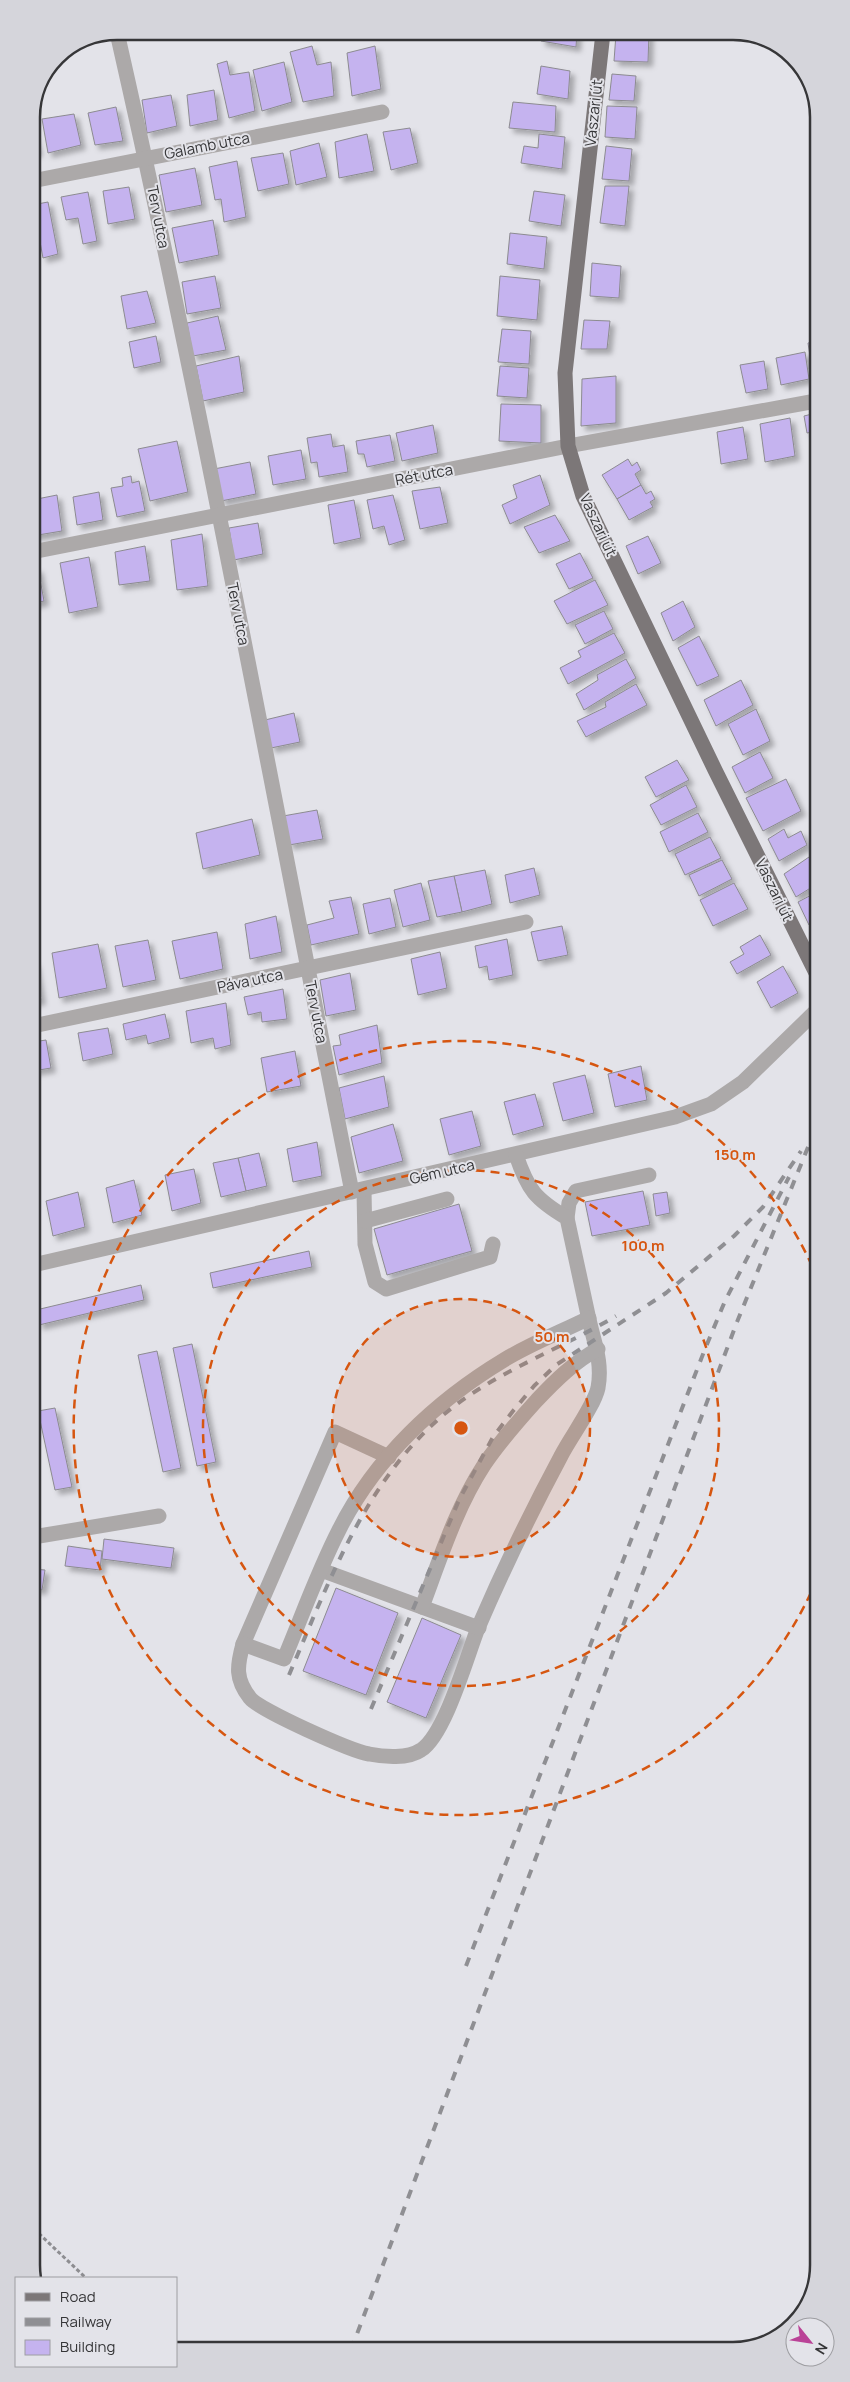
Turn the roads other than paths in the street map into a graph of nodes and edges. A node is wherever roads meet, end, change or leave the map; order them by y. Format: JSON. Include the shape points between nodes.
{"nodes":[{"id":1,"x":119,"y":40,"type":"edge"},
{"id":2,"x":602,"y":40,"type":"edge"},
{"id":3,"x":382,"y":112,"type":"dead end"},
{"id":4,"x":146,"y":159,"type":"junction"},
{"id":5,"x":40,"y":179,"type":"edge"},
{"id":6,"x":810,"y":402,"type":"edge"},
{"id":7,"x":568,"y":446,"type":"junction"},
{"id":8,"x":218,"y":516,"type":"junction"},
{"id":9,"x":40,"y":550,"type":"edge"},
{"id":10,"x":526,"y":922,"type":"dead end"},
{"id":11,"x":810,"y":961,"type":"edge"},
{"id":12,"x":307,"y":969,"type":"junction"},
{"id":13,"x":810,"y":1017,"type":"edge"},
{"id":14,"x":40,"y":1025,"type":"edge"},
{"id":15,"x":516,"y":1155,"type":"junction"},
{"id":16,"x":649,"y":1175,"type":"dead end"},
{"id":17,"x":358,"y":1191,"type":"junction"},
{"id":18,"x":448,"y":1199,"type":"dead end"},
{"id":19,"x":567,"y":1218,"type":"junction"},
{"id":20,"x":365,"y":1221,"type":"junction"},
{"id":21,"x":493,"y":1244,"type":"dead end"},
{"id":22,"x":40,"y":1263,"type":"edge"},
{"id":23,"x":589,"y":1318,"type":"junction"},
{"id":24,"x":598,"y":1349,"type":"junction"},
{"id":25,"x":389,"y":1457,"type":"junction"},
{"id":26,"x":159,"y":1516,"type":"dead end"},
{"id":27,"x":40,"y":1537,"type":"edge"},
{"id":28,"x":321,"y":1570,"type":"junction"},
{"id":29,"x":422,"y":1607,"type":"junction"},
{"id":30,"x":478,"y":1628,"type":"junction"},
{"id":31,"x":243,"y":1644,"type":"junction"}],
"edges":[{"from":1,"to":4,"type":"street","name":"Terv utca"},
{"from":2,"to":7,"type":"main road","name":"Vaszari út","via":[[565,373]]},
{"from":3,"to":4,"type":"street","name":"Galamb utca"},
{"from":4,"to":5,"type":"street","name":"Galamb utca"},
{"from":4,"to":8,"type":"street","name":"Terv utca"},
{"from":6,"to":7,"type":"street","name":"Rét utca"},
{"from":7,"to":8,"type":"street","name":"Rét utca"},
{"from":7,"to":11,"type":"main road","name":"Vaszari út","via":[[583,496]]},
{"from":8,"to":9,"type":"street","name":"Rét utca"},
{"from":8,"to":12,"type":"street","name":"Terv utca"},
{"from":10,"to":12,"type":"street","name":"Páva utca"},
{"from":12,"to":14,"type":"street","name":"Páva utca"},
{"from":12,"to":17,"type":"street","name":"Terv utca"},
{"from":13,"to":15,"type":"street","name":"Gém utca","via":[[750,1076],[711,1104],[675,1117]]},
{"from":15,"to":17,"type":"street","name":"Gém utca"},
{"from":15,"to":19,"type":"street","via":[[526,1184],[548,1207]]},
{"from":16,"to":19,"type":"street","via":[[576,1191],[569,1203]]},
{"from":17,"to":20,"type":"street","name":"Terv utca"},
{"from":17,"to":22,"type":"street","name":"Gém utca"},
{"from":18,"to":20,"type":"street"},
{"from":19,"to":23,"type":"street"},
{"from":20,"to":21,"type":"street","name":"Terv utca","via":[[365,1244],[375,1282],[386,1289],[490,1257]]},
{"from":23,"to":24,"type":"street"},
{"from":23,"to":25,"type":"street","via":[[505,1359],[455,1392],[420,1422]]},
{"from":24,"to":29,"type":"street","via":[[553,1383],[508,1432],[484,1465],[453,1525]]},
{"from":24,"to":30,"type":"street","via":[[598,1388],[560,1457]]},
{"from":25,"to":28,"type":"street","via":[[371,1479],[340,1529]]},
{"from":25,"to":31,"type":"street","via":[[335,1432]]},
{"from":26,"to":27,"type":"street"},
{"from":28,"to":29,"type":"street"},
{"from":28,"to":31,"type":"street","via":[[284,1659]]},
{"from":29,"to":30,"type":"street"},
{"from":30,"to":31,"type":"street","via":[[438,1732],[421,1750],[402,1756],[368,1754],[290,1722],[251,1700],[242,1686],[237,1667]]}]}
